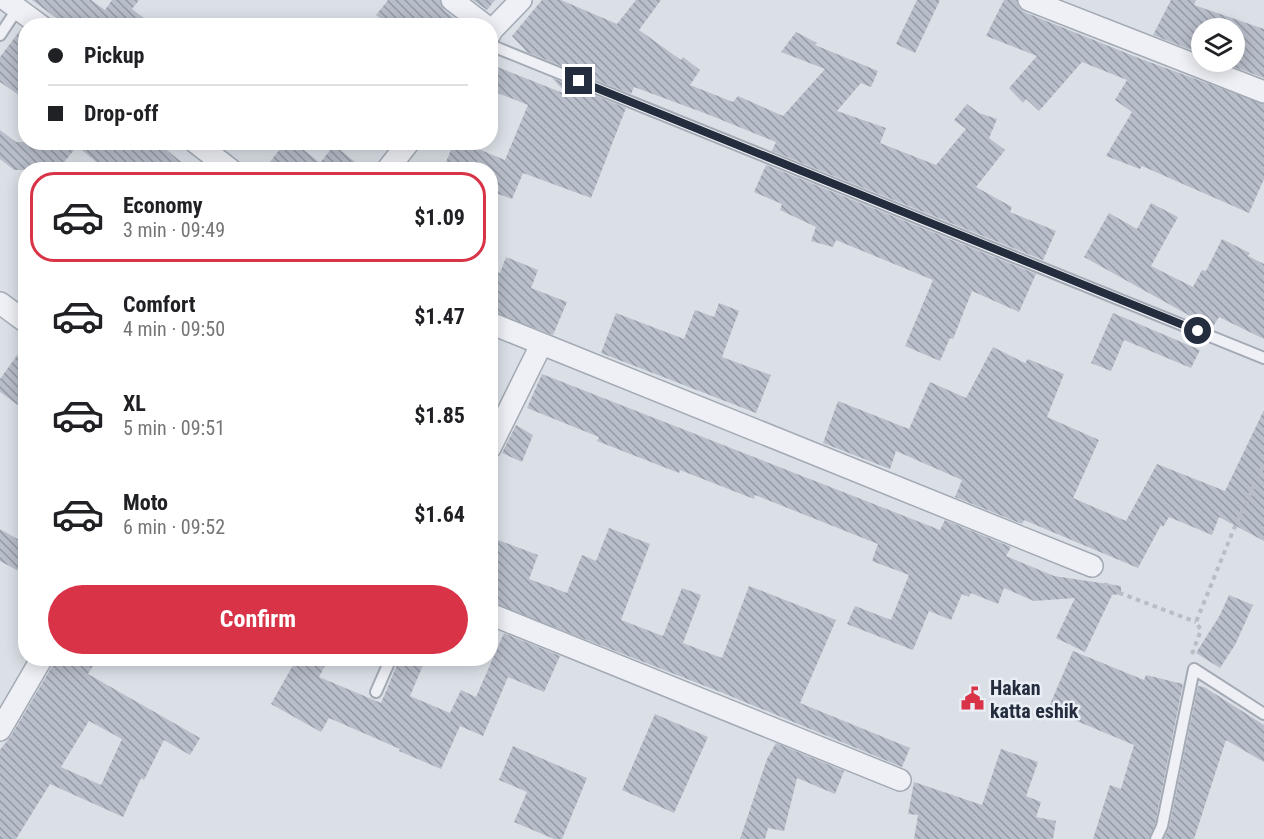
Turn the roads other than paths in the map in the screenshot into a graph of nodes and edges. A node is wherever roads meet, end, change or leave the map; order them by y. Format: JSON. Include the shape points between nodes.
{"nodes":[{"id":1,"x":452,"y":0,"type":"edge"},
{"id":2,"x":521,"y":0,"type":"edge"},
{"id":3,"x":1029,"y":0,"type":"edge"},
{"id":4,"x":12,"y":4,"type":"edge"},
{"id":5,"x":30,"y":18,"type":"edge"},
{"id":6,"x":473,"y":18,"type":"edge"},
{"id":7,"x":498,"y":24,"type":"edge"},
{"id":8,"x":0,"y":35,"type":"edge"},
{"id":9,"x":498,"y":36,"type":"edge"},
{"id":10,"x":1264,"y":93,"type":"edge"},
{"id":11,"x":205,"y":150,"type":"edge"},
{"id":12,"x":403,"y":150,"type":"edge"},
{"id":13,"x":221,"y":162,"type":"edge"},
{"id":14,"x":393,"y":162,"type":"edge"},
{"id":15,"x":0,"y":303,"type":"edge"},
{"id":16,"x":18,"y":316,"type":"edge"},
{"id":17,"x":498,"y":326,"type":"edge"},
{"id":18,"x":541,"y":345,"type":"junction"},
{"id":19,"x":1264,"y":358,"type":"edge"},
{"id":20,"x":498,"y":432,"type":"edge"},
{"id":21,"x":1092,"y":566,"type":"road end"},
{"id":22,"x":498,"y":617,"type":"edge"},
{"id":23,"x":37,"y":666,"type":"edge"},
{"id":24,"x":387,"y":666,"type":"edge"},
{"id":25,"x":376,"y":692,"type":"dead end"},
{"id":26,"x":1264,"y":714,"type":"edge"},
{"id":27,"x":0,"y":730,"type":"edge"},
{"id":28,"x":900,"y":780,"type":"dead end"},
{"id":29,"x":1156,"y":839,"type":"edge"}],
"edges":[{"from":1,"to":6,"type":"street"},
{"from":2,"to":7,"type":"street"},
{"from":3,"to":10,"type":"street"},
{"from":4,"to":5,"type":"street"},
{"from":4,"to":8,"type":"lane"},
{"from":9,"to":19,"type":"lane"},
{"from":11,"to":13,"type":"street"},
{"from":12,"to":14,"type":"street"},
{"from":15,"to":16,"type":"street"},
{"from":17,"to":18,"type":"street"},
{"from":18,"to":20,"type":"street"},
{"from":18,"to":21,"type":"street"},
{"from":22,"to":28,"type":"street"},
{"from":23,"to":27,"type":"street"},
{"from":24,"to":25,"type":"lane"},
{"from":26,"to":29,"type":"lane","via":[[1194,669],[1162,826]]}]}
